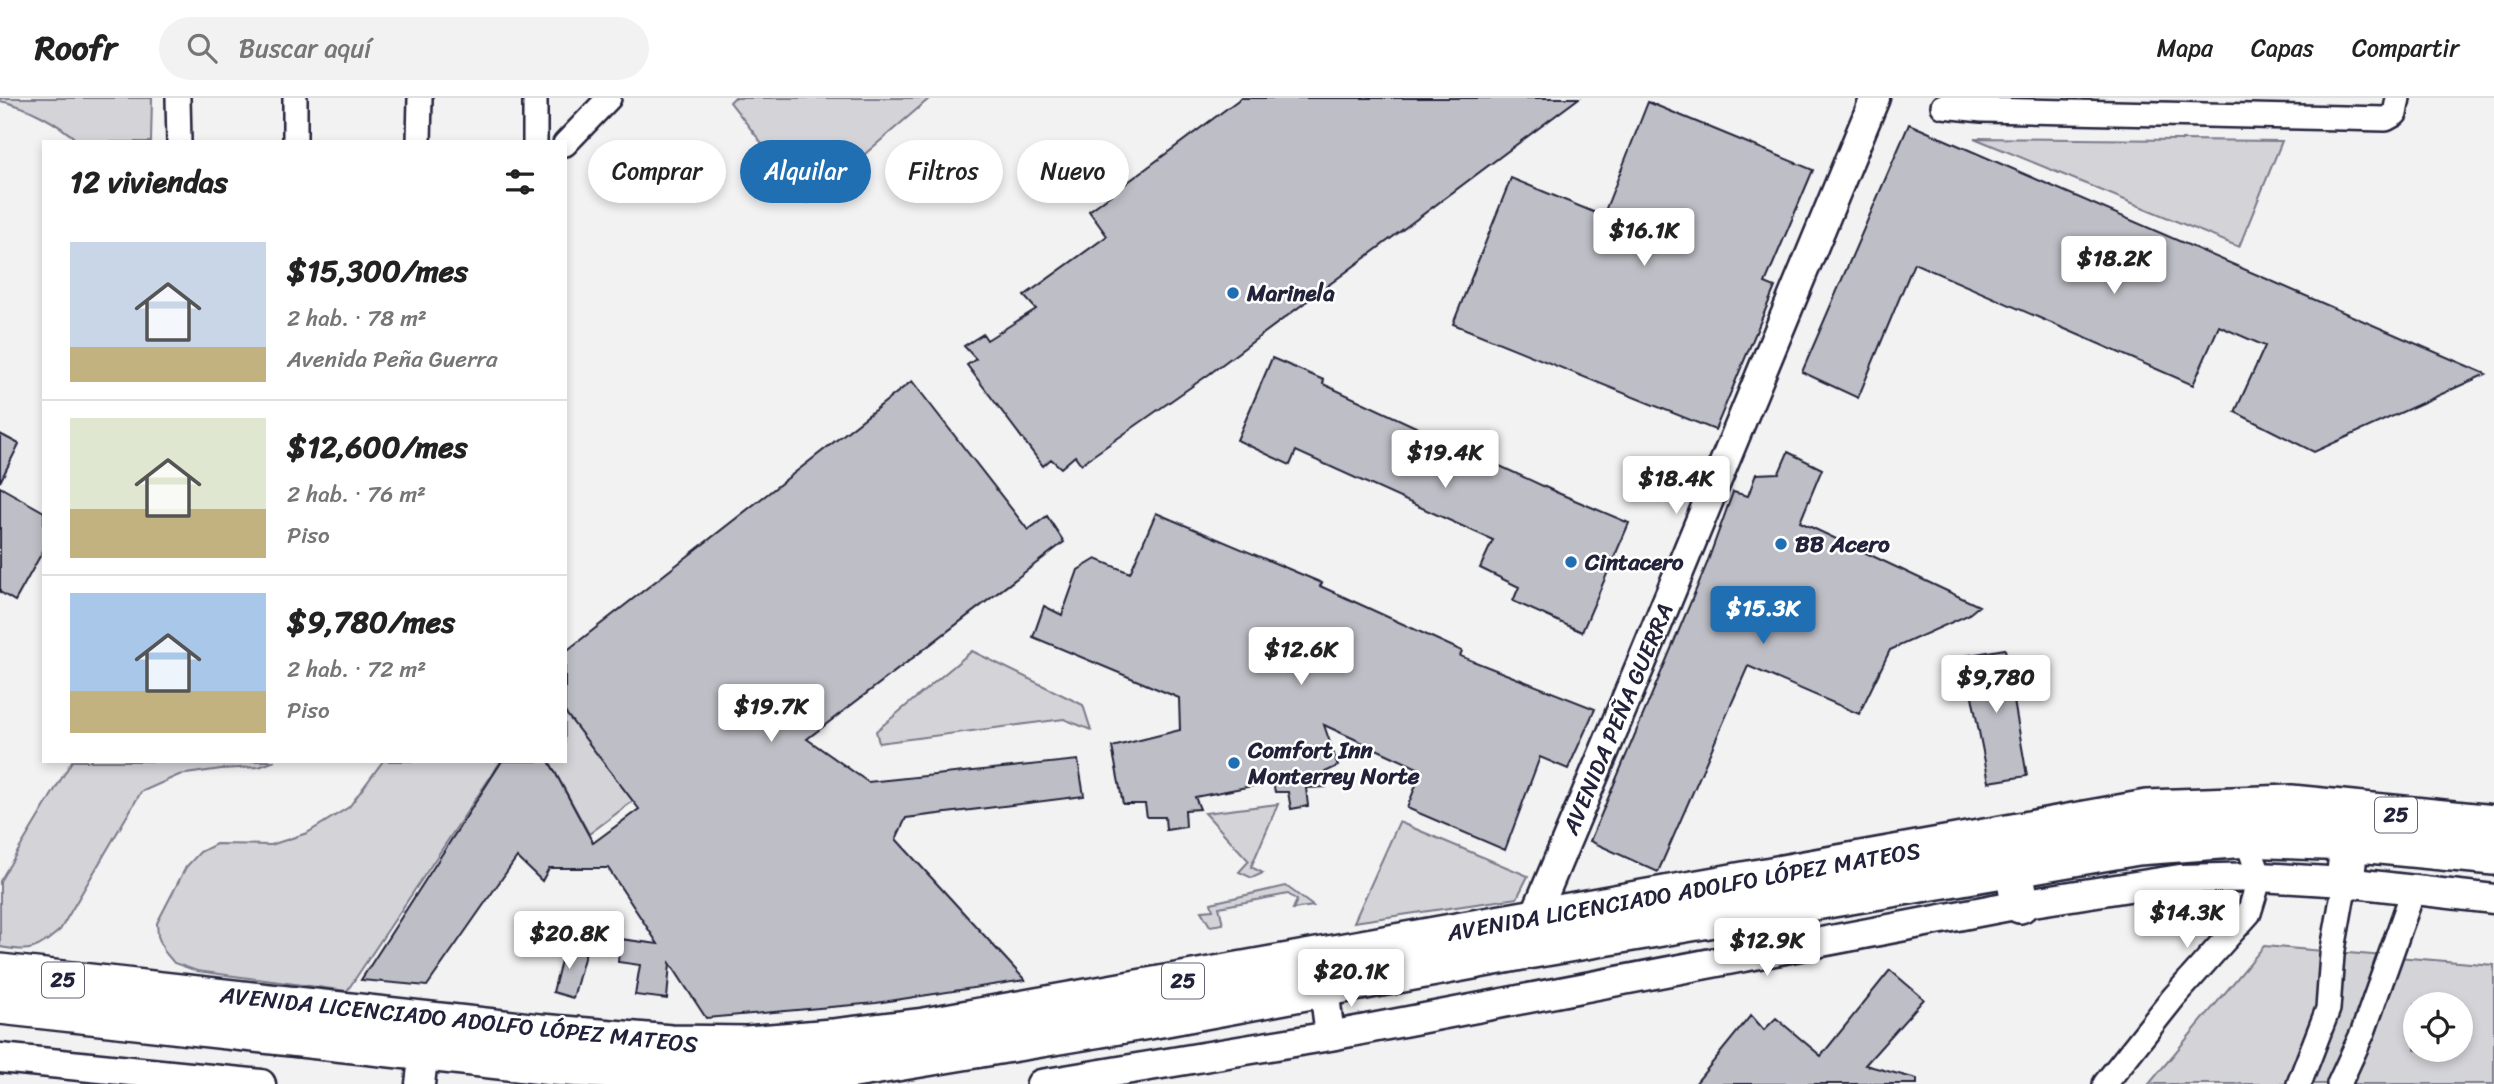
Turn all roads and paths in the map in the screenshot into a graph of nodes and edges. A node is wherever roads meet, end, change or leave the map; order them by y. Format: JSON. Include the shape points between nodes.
{"nodes":[{"id":1,"x":178,"y":98,"type":"edge"},
{"id":2,"x":295,"y":98,"type":"edge"},
{"id":3,"x":419,"y":98,"type":"edge"},
{"id":4,"x":536,"y":98,"type":"edge"},
{"id":5,"x":609,"y":98,"type":"edge"},
{"id":6,"x":1875,"y":98,"type":"edge"},
{"id":7,"x":2398,"y":98,"type":"edge"},
{"id":8,"x":1943,"y":106,"type":"dead end"},
{"id":9,"x":179,"y":140,"type":"edge"},
{"id":10,"x":295,"y":140,"type":"edge"},
{"id":11,"x":419,"y":140,"type":"edge"},
{"id":12,"x":535,"y":140,"type":"edge"},
{"id":13,"x":567,"y":142,"type":"edge"},
{"id":14,"x":2421,"y":817,"type":"junction"},
{"id":15,"x":2239,"y":822,"type":"junction"},
{"id":16,"x":2494,"y":824,"type":"edge"},
{"id":17,"x":2349,"y":842,"type":"junction"},
{"id":18,"x":2494,"y":856,"type":"edge"},
{"id":19,"x":2014,"y":867,"type":"junction"},
{"id":20,"x":2260,"y":877,"type":"junction"},
{"id":21,"x":2345,"y":882,"type":"junction"},
{"id":22,"x":2414,"y":889,"type":"junction"},
{"id":23,"x":2494,"y":900,"type":"edge"},
{"id":24,"x":2020,"y":904,"type":"junction"},
{"id":25,"x":1527,"y":935,"type":"junction"},
{"id":26,"x":0,"y":973,"type":"edge"},
{"id":27,"x":1324,"y":988,"type":"junction"},
{"id":28,"x":0,"y":1005,"type":"edge"},
{"id":29,"x":1330,"y":1036,"type":"junction"},
{"id":30,"x":0,"y":1058,"type":"edge"},
{"id":31,"x":422,"y":1068,"type":"edge"},
{"id":32,"x":261,"y":1084,"type":"edge"},
{"id":33,"x":1041,"y":1084,"type":"edge"},
{"id":34,"x":2105,"y":1084,"type":"edge"},
{"id":35,"x":2299,"y":1084,"type":"edge"},
{"id":36,"x":2339,"y":1084,"type":"edge"}],
"edges":[{"from":1,"to":9,"type":"street"},
{"from":2,"to":10,"type":"street"},
{"from":3,"to":11,"type":"street"},
{"from":4,"to":12,"type":"street"},
{"from":5,"to":13,"type":"street"},
{"from":6,"to":25,"type":"street","name":"AVENIDA PEÑA GUERRA"},
{"from":7,"to":8,"type":"street","via":[[2395,114],[2386,119]]},
{"from":14,"to":15,"type":"main road","name":"AVENIDA LICENCIADO ADOLFO LÓPEZ MATEOS","number":"25","via":[[2298,805]]},
{"from":14,"to":16,"type":"main road","name":"AVENIDA LICENCIADO ADOLFO LÓPEZ MATEOS","number":"25"},
{"from":14,"to":17,"type":"main road","via":[[2401,823],[2357,820],[2351,825]]},
{"from":15,"to":17,"type":"main road","name":"AVENIDA LICENCIADO ADOLFO LÓPEZ MATEOS","number":"25"},
{"from":15,"to":19,"type":"main road","name":"AVENIDA LICENCIADO ADOLFO LÓPEZ MATEOS","number":"25","via":[[2138,846]]},
{"from":15,"to":20,"type":"street"},
{"from":15,"to":25,"type":"main road","name":"AVENIDA LICENCIADO ADOLFO LÓPEZ MATEOS","number":"25","via":[[2147,809]]},
{"from":17,"to":18,"type":"main road","name":"AVENIDA LICENCIADO ADOLFO LÓPEZ MATEOS","number":"25"},
{"from":17,"to":21,"type":"main road"},
{"from":19,"to":24,"type":"main road"},
{"from":19,"to":25,"type":"main road","name":"AVENIDA LICENCIADO ADOLFO LÓPEZ MATEOS","number":"25"},
{"from":20,"to":21,"type":"street"},
{"from":20,"to":24,"type":"street","via":[[2180,879]]},
{"from":20,"to":34,"type":"street","via":[[2249,913]]},
{"from":21,"to":22,"type":"street"},
{"from":21,"to":35,"type":"street","via":[[2328,1009]]},
{"from":22,"to":23,"type":"street"},
{"from":22,"to":36,"type":"street","via":[[2364,1032]]},
{"from":24,"to":29,"type":"street"},
{"from":25,"to":26,"type":"main road","name":"AVENIDA LICENCIADO ADOLFO LÓPEZ MATEOS","number":"25","via":[[924,1027],[747,1045],[540,1033]]},
{"from":25,"to":27,"type":"main road","name":"AVENIDA LICENCIADO ADOLFO LÓPEZ MATEOS","number":"25"},
{"from":27,"to":29,"type":"street"},
{"from":27,"to":31,"type":"main road","name":"AVENIDA LICENCIADO ADOLFO LÓPEZ MATEOS","number":"25","via":[[824,1074],[726,1077],[552,1066]]},
{"from":28,"to":31,"type":"main road","name":"AVENIDA LICENCIADO ADOLFO LÓPEZ MATEOS","number":"25"},
{"from":29,"to":33,"type":"street"},
{"from":30,"to":32,"type":"street"}]}
